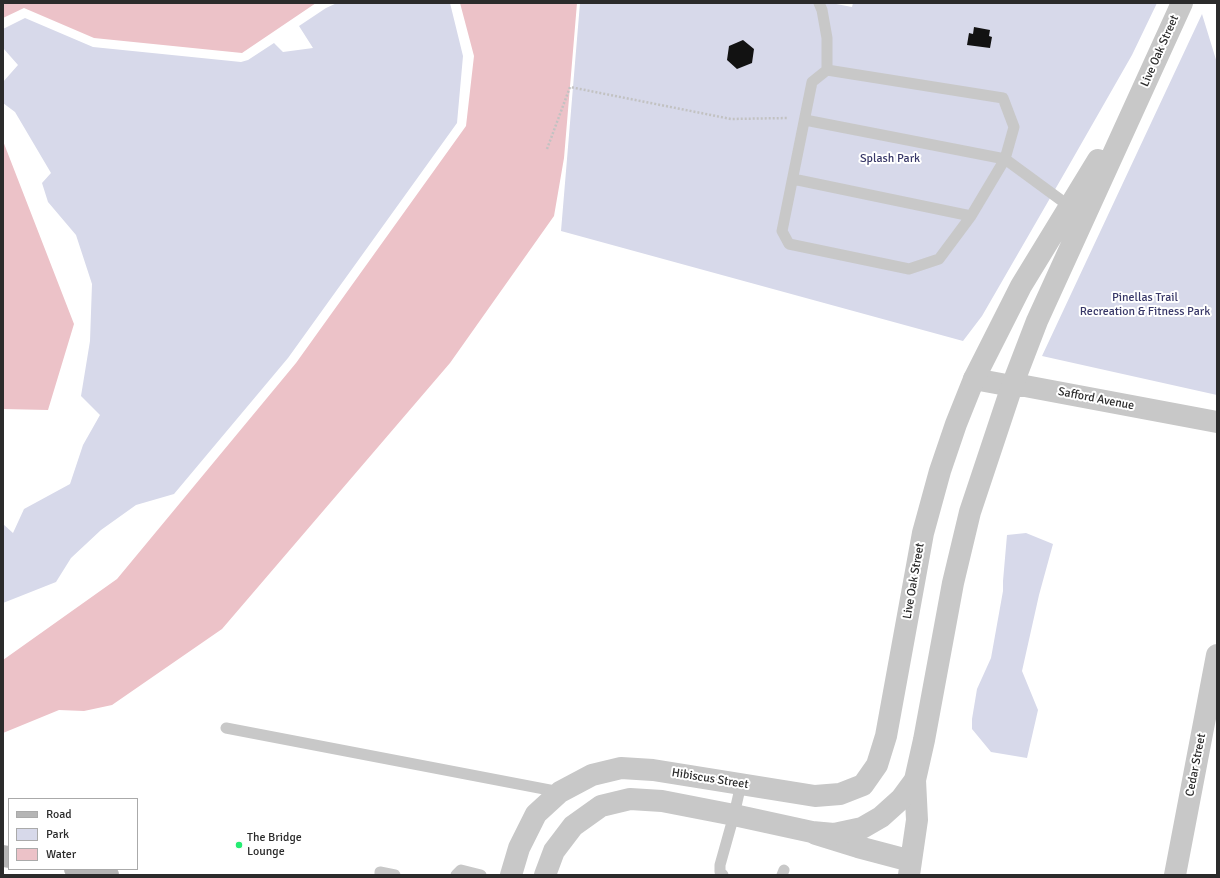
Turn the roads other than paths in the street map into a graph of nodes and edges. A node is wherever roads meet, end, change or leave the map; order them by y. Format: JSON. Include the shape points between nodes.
{"nodes":[{"id":1,"x":819,"y":3,"type":"edge"},
{"id":2,"x":1182,"y":3,"type":"edge"},
{"id":3,"x":827,"y":70,"type":"junction"},
{"id":4,"x":1138,"y":99,"type":"junction"},
{"id":5,"x":799,"y":119,"type":"junction"},
{"id":6,"x":1005,"y":159,"type":"junction"},
{"id":7,"x":793,"y":179,"type":"junction"},
{"id":8,"x":1069,"y":206,"type":"junction"},
{"id":9,"x":971,"y":216,"type":"junction"},
{"id":10,"x":974,"y":379,"type":"junction"},
{"id":11,"x":1012,"y":386,"type":"junction"},
{"id":12,"x":1217,"y":422,"type":"edge"},
{"id":13,"x":1217,"y":655,"type":"edge"},
{"id":14,"x":226,"y":728,"type":"dead end"},
{"id":15,"x":915,"y":780,"type":"junction"},
{"id":16,"x":741,"y":784,"type":"junction"},
{"id":17,"x":863,"y":785,"type":"joint"},
{"id":18,"x":560,"y":792,"type":"junction"},
{"id":19,"x":734,"y":815,"type":"junction"},
{"id":20,"x":812,"y":832,"type":"junction"},
{"id":21,"x":910,"y":868,"type":"edge"},
{"id":22,"x":81,"y":870,"type":"edge"},
{"id":23,"x":108,"y":875,"type":"edge"},
{"id":24,"x":380,"y":875,"type":"edge"},
{"id":25,"x":395,"y":875,"type":"edge"},
{"id":26,"x":456,"y":875,"type":"edge"},
{"id":27,"x":481,"y":875,"type":"edge"},
{"id":28,"x":511,"y":875,"type":"edge"},
{"id":29,"x":545,"y":875,"type":"edge"},
{"id":30,"x":723,"y":875,"type":"edge"},
{"id":31,"x":1175,"y":875,"type":"edge"}],
"edges":[{"from":1,"to":3,"type":"lane","via":[[827,38]]},
{"from":2,"to":4,"type":"street","name":"Live Oak Street"},
{"from":3,"to":5,"type":"lane","via":[[812,82]]},
{"from":3,"to":6,"type":"lane","via":[[1003,98],[1014,127]]},
{"from":4,"to":8,"type":"street","name":"Live Oak Street"},
{"from":4,"to":11,"type":"street","via":[[1037,321]]},
{"from":5,"to":6,"type":"lane"},
{"from":5,"to":7,"type":"lane"},
{"from":6,"to":8,"type":"lane"},
{"from":6,"to":9,"type":"lane"},
{"from":7,"to":9,"type":"lane"},
{"from":7,"to":9,"type":"lane","via":[[782,231],[789,244],[909,269],[939,259]]},
{"from":8,"to":10,"type":"street","name":"Live Oak Street","via":[[1021,286]]},
{"from":10,"to":11,"type":"street","name":"Safford Avenue"},
{"from":10,"to":17,"type":"street","name":"Live Oak Street","via":[[940,470],[923,533],[886,736],[877,766]]},
{"from":11,"to":12,"type":"street","name":"Safford Avenue","via":[[1025,386]]},
{"from":11,"to":15,"type":"street","via":[[970,512],[953,583]]},
{"from":13,"to":31,"type":"street","name":"Cedar Street"},
{"from":14,"to":18,"type":"lane"},
{"from":15,"to":20,"type":"street","via":[[901,799],[882,817],[862,828],[834,834]]},
{"from":15,"to":21,"type":"street","via":[[917,820]]},
{"from":16,"to":17,"type":"street","name":"Hibiscus Street","via":[[815,796],[840,794]]},
{"from":16,"to":18,"type":"street","name":"Hibiscus Street","via":[[653,770],[621,768],[592,775]]},
{"from":16,"to":19,"type":"lane"},
{"from":18,"to":28,"type":"street","name":"Hibiscus Street","via":[[536,814],[519,848]]},
{"from":19,"to":20,"type":"street"},
{"from":19,"to":29,"type":"street","via":[[662,801],[630,798],[601,806],[573,826],[554,851]]},
{"from":19,"to":30,"type":"lane","via":[[720,865],[720,872]]},
{"from":20,"to":21,"type":"street"},
{"from":22,"to":23,"type":"main road"},
{"from":24,"to":25,"type":"lane","via":[[380,872]]},
{"from":26,"to":27,"type":"lane","via":[[461,870]]}]}
